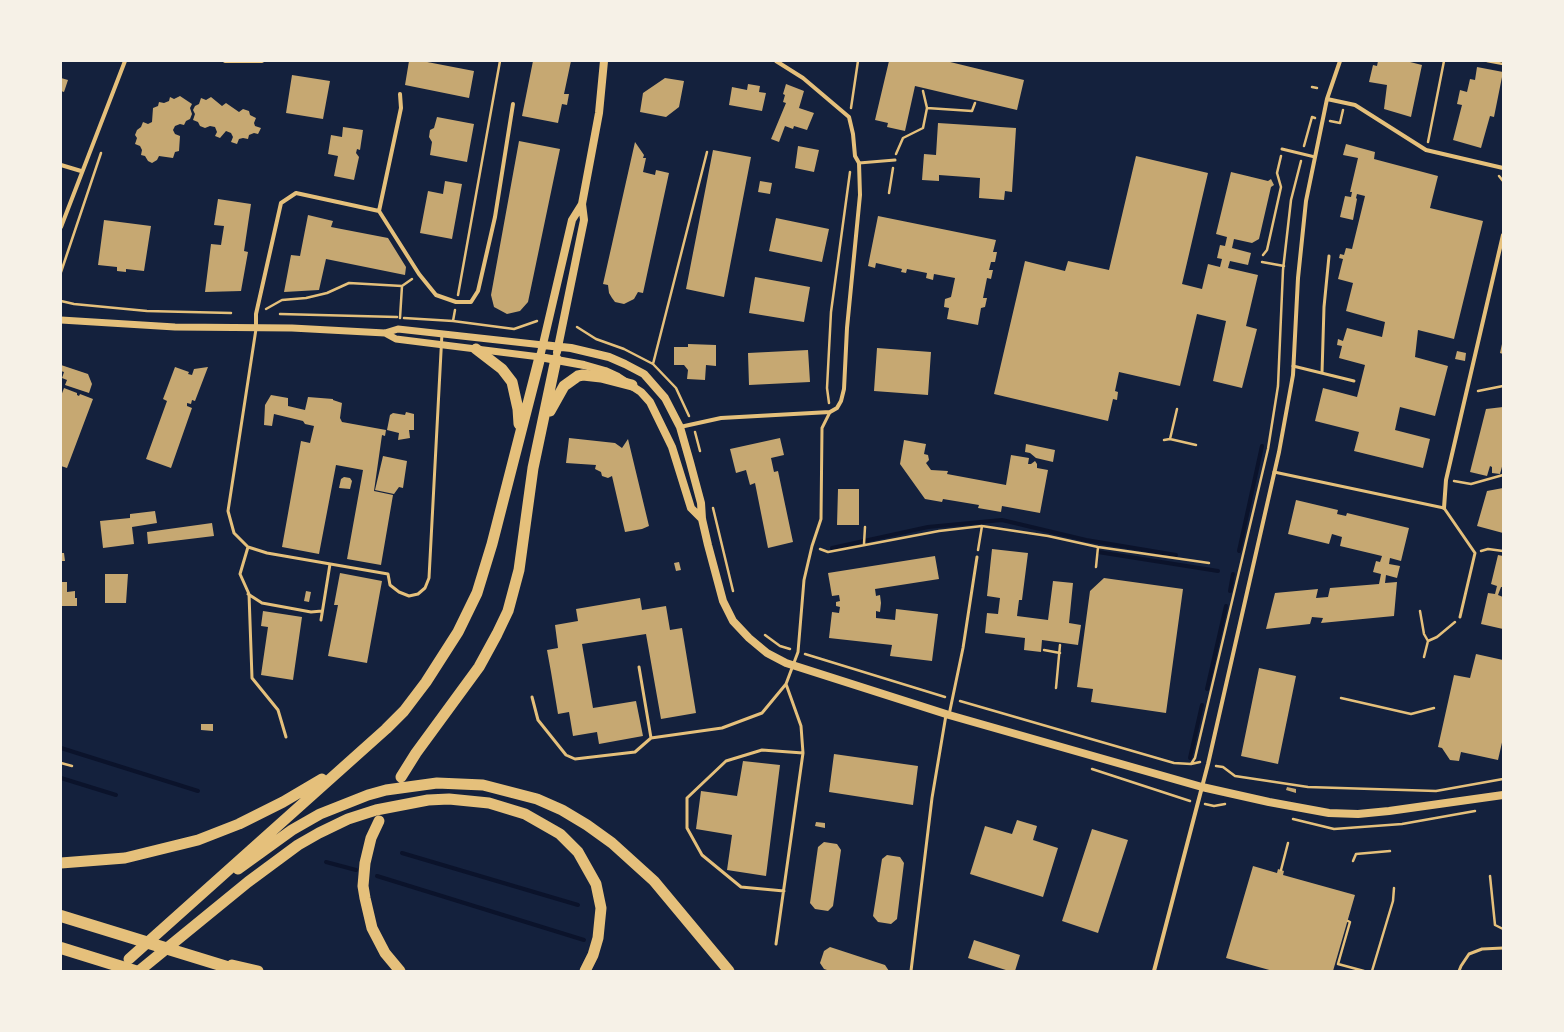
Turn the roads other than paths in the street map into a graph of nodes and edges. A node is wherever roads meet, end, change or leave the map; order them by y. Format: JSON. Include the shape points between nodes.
{"nodes":[{"id":1,"x":125,"y":61,"type":"edge"},
{"id":2,"x":225,"y":61,"type":"edge"},
{"id":3,"x":262,"y":61,"type":"edge"},
{"id":4,"x":604,"y":61,"type":"edge"},
{"id":5,"x":776,"y":61,"type":"edge"},
{"id":6,"x":1340,"y":61,"type":"edge"},
{"id":7,"x":400,"y":94,"type":"dead end"},
{"id":8,"x":1327,"y":99,"type":"junction"},
{"id":9,"x":513,"y":104,"type":"dead end"},
{"id":10,"x":1282,"y":149,"type":"road end"},
{"id":11,"x":1315,"y":157,"type":"junction"},
{"id":12,"x":895,"y":160,"type":"dead end"},
{"id":13,"x":859,"y":163,"type":"junction"},
{"id":14,"x":61,"y":165,"type":"edge"},
{"id":15,"x":1503,"y":168,"type":"edge"},
{"id":16,"x":81,"y":171,"type":"junction"},
{"id":17,"x":582,"y":204,"type":"junction"},
{"id":18,"x":379,"y":211,"type":"junction"},
{"id":19,"x":61,"y":227,"type":"edge"},
{"id":20,"x":1503,"y":235,"type":"edge"},
{"id":21,"x":1330,"y":256,"type":"dead end"},
{"id":22,"x":61,"y":320,"type":"edge"},
{"id":23,"x":256,"y":327,"type":"junction"},
{"id":24,"x":385,"y":333,"type":"junction"},
{"id":25,"x":442,"y":333,"type":"junction"},
{"id":26,"x":543,"y":345,"type":"junction"},
{"id":27,"x":441,"y":346,"type":"junction"},
{"id":28,"x":557,"y":347,"type":"junction"},
{"id":29,"x":476,"y":349,"type":"junction"},
{"id":30,"x":540,"y":357,"type":"junction"},
{"id":31,"x":556,"y":359,"type":"junction"},
{"id":32,"x":1293,"y":366,"type":"junction"},
{"id":33,"x":1322,"y":373,"type":"junction"},
{"id":34,"x":1354,"y":381,"type":"dead end"},
{"id":35,"x":632,"y":386,"type":"junction"},
{"id":36,"x":830,"y":412,"type":"junction"},
{"id":37,"x":542,"y":426,"type":"junction"},
{"id":38,"x":680,"y":427,"type":"junction"},
{"id":39,"x":519,"y":435,"type":"junction"},
{"id":40,"x":1274,"y":472,"type":"junction"},
{"id":41,"x":1444,"y":508,"type":"junction"},
{"id":42,"x":702,"y":519,"type":"junction"},
{"id":43,"x":248,"y":547,"type":"junction"},
{"id":44,"x":977,"y":557,"type":"road end"},
{"id":45,"x":330,"y":564,"type":"junction"},
{"id":46,"x":249,"y":594,"type":"junction"},
{"id":47,"x":322,"y":611,"type":"junction"},
{"id":48,"x":1460,"y":617,"type":"road end"},
{"id":49,"x":321,"y":620,"type":"dead end"},
{"id":50,"x":793,"y":666,"type":"junction"},
{"id":51,"x":639,"y":667,"type":"dead end"},
{"id":52,"x":786,"y":684,"type":"junction"},
{"id":53,"x":532,"y":698,"type":"dead end"},
{"id":54,"x":948,"y":714,"type":"junction"},
{"id":55,"x":286,"y":737,"type":"dead end"},
{"id":56,"x":651,"y":738,"type":"junction"},
{"id":57,"x":803,"y":752,"type":"junction"},
{"id":58,"x":340,"y":769,"type":"junction"},
{"id":59,"x":401,"y":777,"type":"dead end"},
{"id":60,"x":1202,"y":787,"type":"junction"},
{"id":61,"x":1503,"y":795,"type":"edge"},
{"id":62,"x":379,"y":821,"type":"dead end"},
{"id":63,"x":61,"y":863,"type":"edge"},
{"id":64,"x":784,"y":891,"type":"junction"},
{"id":65,"x":188,"y":909,"type":"junction"},
{"id":66,"x":61,"y":916,"type":"edge"},
{"id":67,"x":776,"y":944,"type":"dead end"},
{"id":68,"x":61,"y":948,"type":"edge"},
{"id":69,"x":1503,"y":948,"type":"edge"},
{"id":70,"x":182,"y":953,"type":"junction"},
{"id":71,"x":113,"y":971,"type":"edge"},
{"id":72,"x":135,"y":971,"type":"edge"},
{"id":73,"x":140,"y":971,"type":"edge"},
{"id":74,"x":240,"y":971,"type":"edge"},
{"id":75,"x":258,"y":971,"type":"edge"},
{"id":76,"x":400,"y":971,"type":"edge"},
{"id":77,"x":584,"y":971,"type":"edge"},
{"id":78,"x":729,"y":971,"type":"edge"},
{"id":79,"x":911,"y":971,"type":"edge"},
{"id":80,"x":1154,"y":971,"type":"edge"},
{"id":81,"x":1459,"y":971,"type":"edge"}],
"edges":[{"from":1,"to":16,"type":"street"},
{"from":2,"to":3,"type":"street"},
{"from":4,"to":17,"type":"main road"},
{"from":5,"to":13,"type":"street","via":[[803,78],[849,117],[855,156]]},
{"from":6,"to":8,"type":"street"},
{"from":7,"to":18,"type":"street","via":[[401,108]]},
{"from":8,"to":11,"type":"street"},
{"from":8,"to":15,"type":"street","via":[[1355,105],[1426,150]]},
{"from":9,"to":18,"type":"street","via":[[495,217],[478,291],[471,302],[456,302],[436,295],[419,274]]},
{"from":10,"to":11,"type":"lane"},
{"from":11,"to":32,"type":"street","via":[[1306,201]]},
{"from":12,"to":13,"type":"lane"},
{"from":13,"to":36,"type":"street","via":[[860,195],[847,328],[844,389],[837,408]]},
{"from":14,"to":16,"type":"street"},
{"from":16,"to":19,"type":"street"},
{"from":17,"to":26,"type":"main road","via":[[572,220]]},
{"from":17,"to":28,"type":"main road","via":[[584,220]]},
{"from":18,"to":23,"type":"street","via":[[296,193],[281,203],[256,314]]},
{"from":20,"to":41,"type":"street","via":[[1446,480]]},
{"from":21,"to":33,"type":"lane","via":[[1324,307]]},
{"from":22,"to":23,"type":"street","via":[[175,327]]},
{"from":23,"to":24,"type":"street"},
{"from":23,"to":43,"type":"lane","via":[[228,512],[234,533]]},
{"from":24,"to":25,"type":"street","via":[[398,329]]},
{"from":24,"to":27,"type":"street","via":[[396,339]]},
{"from":25,"to":26,"type":"street"},
{"from":25,"to":27,"type":"lane"},
{"from":26,"to":28,"type":"main road"},
{"from":26,"to":30,"type":"main road"},
{"from":27,"to":29,"type":"street"},
{"from":27,"to":45,"type":"lane","via":[[429,578],[425,588],[418,594],[409,596],[390,585],[388,574]]},
{"from":28,"to":31,"type":"main road"},
{"from":28,"to":38,"type":"main road","via":[[609,357],[640,372],[665,398]]},
{"from":29,"to":30,"type":"street"},
{"from":29,"to":39,"type":"highway","via":[[502,369],[512,382],[518,409]]},
{"from":30,"to":31,"type":"main road"},
{"from":30,"to":39,"type":"highway"},
{"from":31,"to":35,"type":"main road","via":[[605,371]]},
{"from":31,"to":37,"type":"highway"},
{"from":32,"to":33,"type":"lane"},
{"from":32,"to":40,"type":"street"},
{"from":33,"to":34,"type":"lane"},
{"from":35,"to":37,"type":"highway","via":[[601,377],[578,376],[564,386]]},
{"from":35,"to":42,"type":"main road","via":[[650,402],[672,447],[691,508]]},
{"from":36,"to":38,"type":"street","via":[[721,418],[694,426]]},
{"from":36,"to":50,"type":"lane","via":[[822,428],[821,519],[804,580],[798,652]]},
{"from":37,"to":59,"type":"highway","via":[[533,468],[519,570],[508,611],[479,667]]},
{"from":38,"to":42,"type":"main road","via":[[702,503]]},
{"from":39,"to":58,"type":"highway","via":[[482,579],[458,632],[404,711],[373,742]]},
{"from":40,"to":41,"type":"lane"},
{"from":40,"to":60,"type":"street"},
{"from":41,"to":48,"type":"lane","via":[[1475,553]]},
{"from":42,"to":50,"type":"main road","via":[[723,601],[733,621],[767,653]]},
{"from":43,"to":45,"type":"lane","via":[[267,553]]},
{"from":43,"to":46,"type":"lane","via":[[240,574]]},
{"from":44,"to":54,"type":"lane","via":[[963,648]]},
{"from":45,"to":47,"type":"lane"},
{"from":46,"to":47,"type":"lane","via":[[262,603],[311,612]]},
{"from":46,"to":55,"type":"lane","via":[[252,678],[278,710]]},
{"from":47,"to":49,"type":"lane"},
{"from":50,"to":52,"type":"lane"},
{"from":50,"to":54,"type":"main road"},
{"from":51,"to":56,"type":"lane"},
{"from":52,"to":56,"type":"lane","via":[[762,713],[722,728]]},
{"from":52,"to":57,"type":"lane","via":[[801,726]]},
{"from":53,"to":56,"type":"lane","via":[[538,720],[566,755],[574,759],[635,752]]},
{"from":54,"to":60,"type":"main road"},
{"from":54,"to":79,"type":"lane","via":[[932,798]]},
{"from":57,"to":64,"type":"lane"},
{"from":57,"to":64,"type":"lane","via":[[762,750],[726,761],[687,798],[687,828],[702,855],[740,887]]},
{"from":58,"to":63,"type":"highway","via":[[283,802],[239,824],[198,840],[125,858]]},
{"from":58,"to":65,"type":"highway"},
{"from":60,"to":61,"type":"main road","via":[[1329,813],[1389,811]]},
{"from":60,"to":80,"type":"street"},
{"from":62,"to":76,"type":"highway","via":[[371,838],[363,886],[372,928],[385,953]]},
{"from":64,"to":67,"type":"lane"},
{"from":65,"to":71,"type":"highway"},
{"from":65,"to":78,"type":"highway","via":[[292,830],[345,803],[386,790],[410,786],[458,783],[483,785],[537,800],[587,824],[624,852],[654,881]]},
{"from":66,"to":70,"type":"highway"},
{"from":68,"to":72,"type":"highway"},
{"from":69,"to":81,"type":"lane","via":[[1482,949],[1470,954]]},
{"from":70,"to":74,"type":"highway"},
{"from":70,"to":75,"type":"highway"},
{"from":73,"to":77,"type":"highway","via":[[298,845],[348,819],[376,810],[428,800],[449,800],[496,804],[538,820],[571,844],[592,875],[601,908],[598,938],[593,955]]}]}
